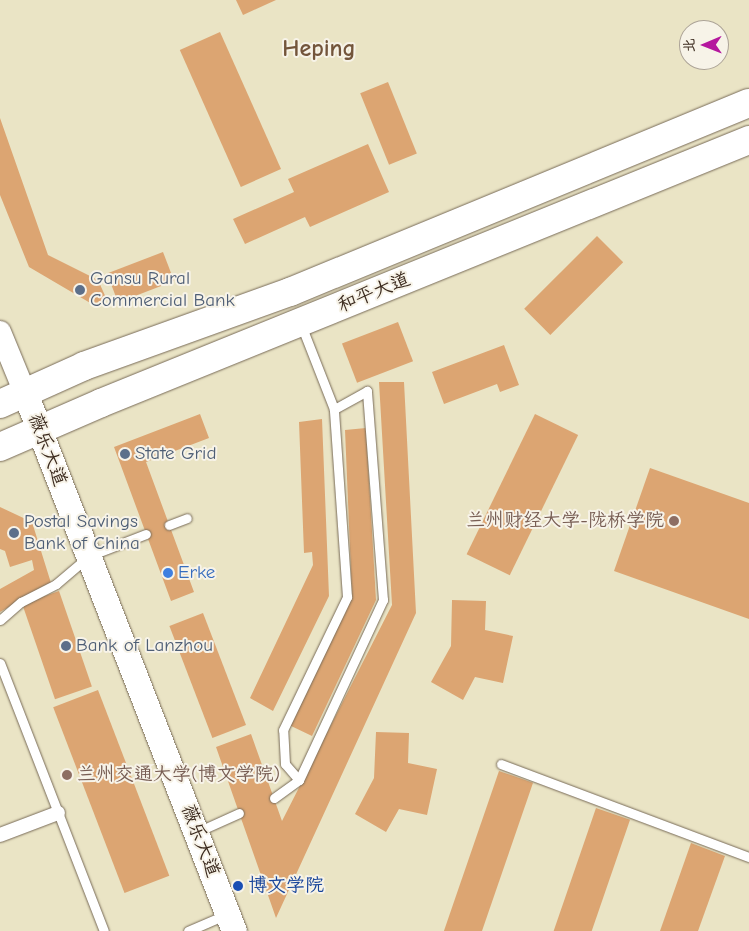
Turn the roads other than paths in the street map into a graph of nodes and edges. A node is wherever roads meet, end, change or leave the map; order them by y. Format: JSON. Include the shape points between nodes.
{"nodes":[{"id":1,"x":749,"y":102,"type":"edge"},
{"id":2,"x":749,"y":140,"type":"edge"},
{"id":3,"x":300,"y":323,"type":"junction"},
{"id":4,"x":0,"y":332,"type":"edge"},
{"id":5,"x":25,"y":393,"type":"junction"},
{"id":6,"x":0,"y":404,"type":"edge"},
{"id":7,"x":334,"y":408,"type":"junction"},
{"id":8,"x":39,"y":430,"type":"junction"},
{"id":9,"x":0,"y":447,"type":"edge"},
{"id":10,"x":187,"y":518,"type":"dead end"},
{"id":11,"x":169,"y":525,"type":"dead end"},
{"id":12,"x":146,"y":534,"type":"dead end"},
{"id":13,"x":89,"y":556,"type":"junction"},
{"id":14,"x":0,"y":620,"type":"edge"},
{"id":15,"x":0,"y":663,"type":"edge"},
{"id":16,"x":501,"y":764,"type":"dead end"},
{"id":17,"x":299,"y":780,"type":"junction"},
{"id":18,"x":274,"y":798,"type":"dead end"},
{"id":19,"x":58,"y":813,"type":"junction"},
{"id":20,"x":239,"y":813,"type":"dead end"},
{"id":21,"x":197,"y":832,"type":"junction"},
{"id":22,"x":0,"y":835,"type":"edge"},
{"id":23,"x":749,"y":857,"type":"edge"},
{"id":24,"x":231,"y":923,"type":"edge"},
{"id":25,"x":104,"y":931,"type":"edge"},
{"id":26,"x":188,"y":931,"type":"edge"}],
"edges":[{"from":1,"to":5,"type":"highway","name":"和平大道","via":[[290,292],[84,366]]},
{"from":2,"to":3,"type":"highway","name":"和平大道"},
{"from":3,"to":7,"type":"lane"},
{"from":3,"to":8,"type":"highway","name":"和平大道"},
{"from":4,"to":5,"type":"street","name":"薇乐大道"},
{"from":5,"to":6,"type":"highway","name":"和平大道"},
{"from":5,"to":8,"type":"main road","name":"薇乐大道"},
{"from":7,"to":17,"type":"lane","via":[[347,597],[283,730],[286,764]]},
{"from":7,"to":17,"type":"lane","via":[[367,391],[383,600]]},
{"from":8,"to":9,"type":"highway","name":"和平大道"},
{"from":8,"to":13,"type":"main road","name":"薇乐大道"},
{"from":10,"to":11,"type":"lane"},
{"from":12,"to":13,"type":"lane"},
{"from":13,"to":14,"type":"lane","via":[[56,584],[21,602]]},
{"from":13,"to":21,"type":"main road","name":"薇乐大道"},
{"from":15,"to":19,"type":"lane"},
{"from":16,"to":23,"type":"lane"},
{"from":17,"to":18,"type":"lane"},
{"from":19,"to":22,"type":"street"},
{"from":19,"to":25,"type":"lane"},
{"from":20,"to":21,"type":"lane"},
{"from":21,"to":24,"type":"main road","name":"薇乐大道"},
{"from":24,"to":26,"type":"lane"}]}
